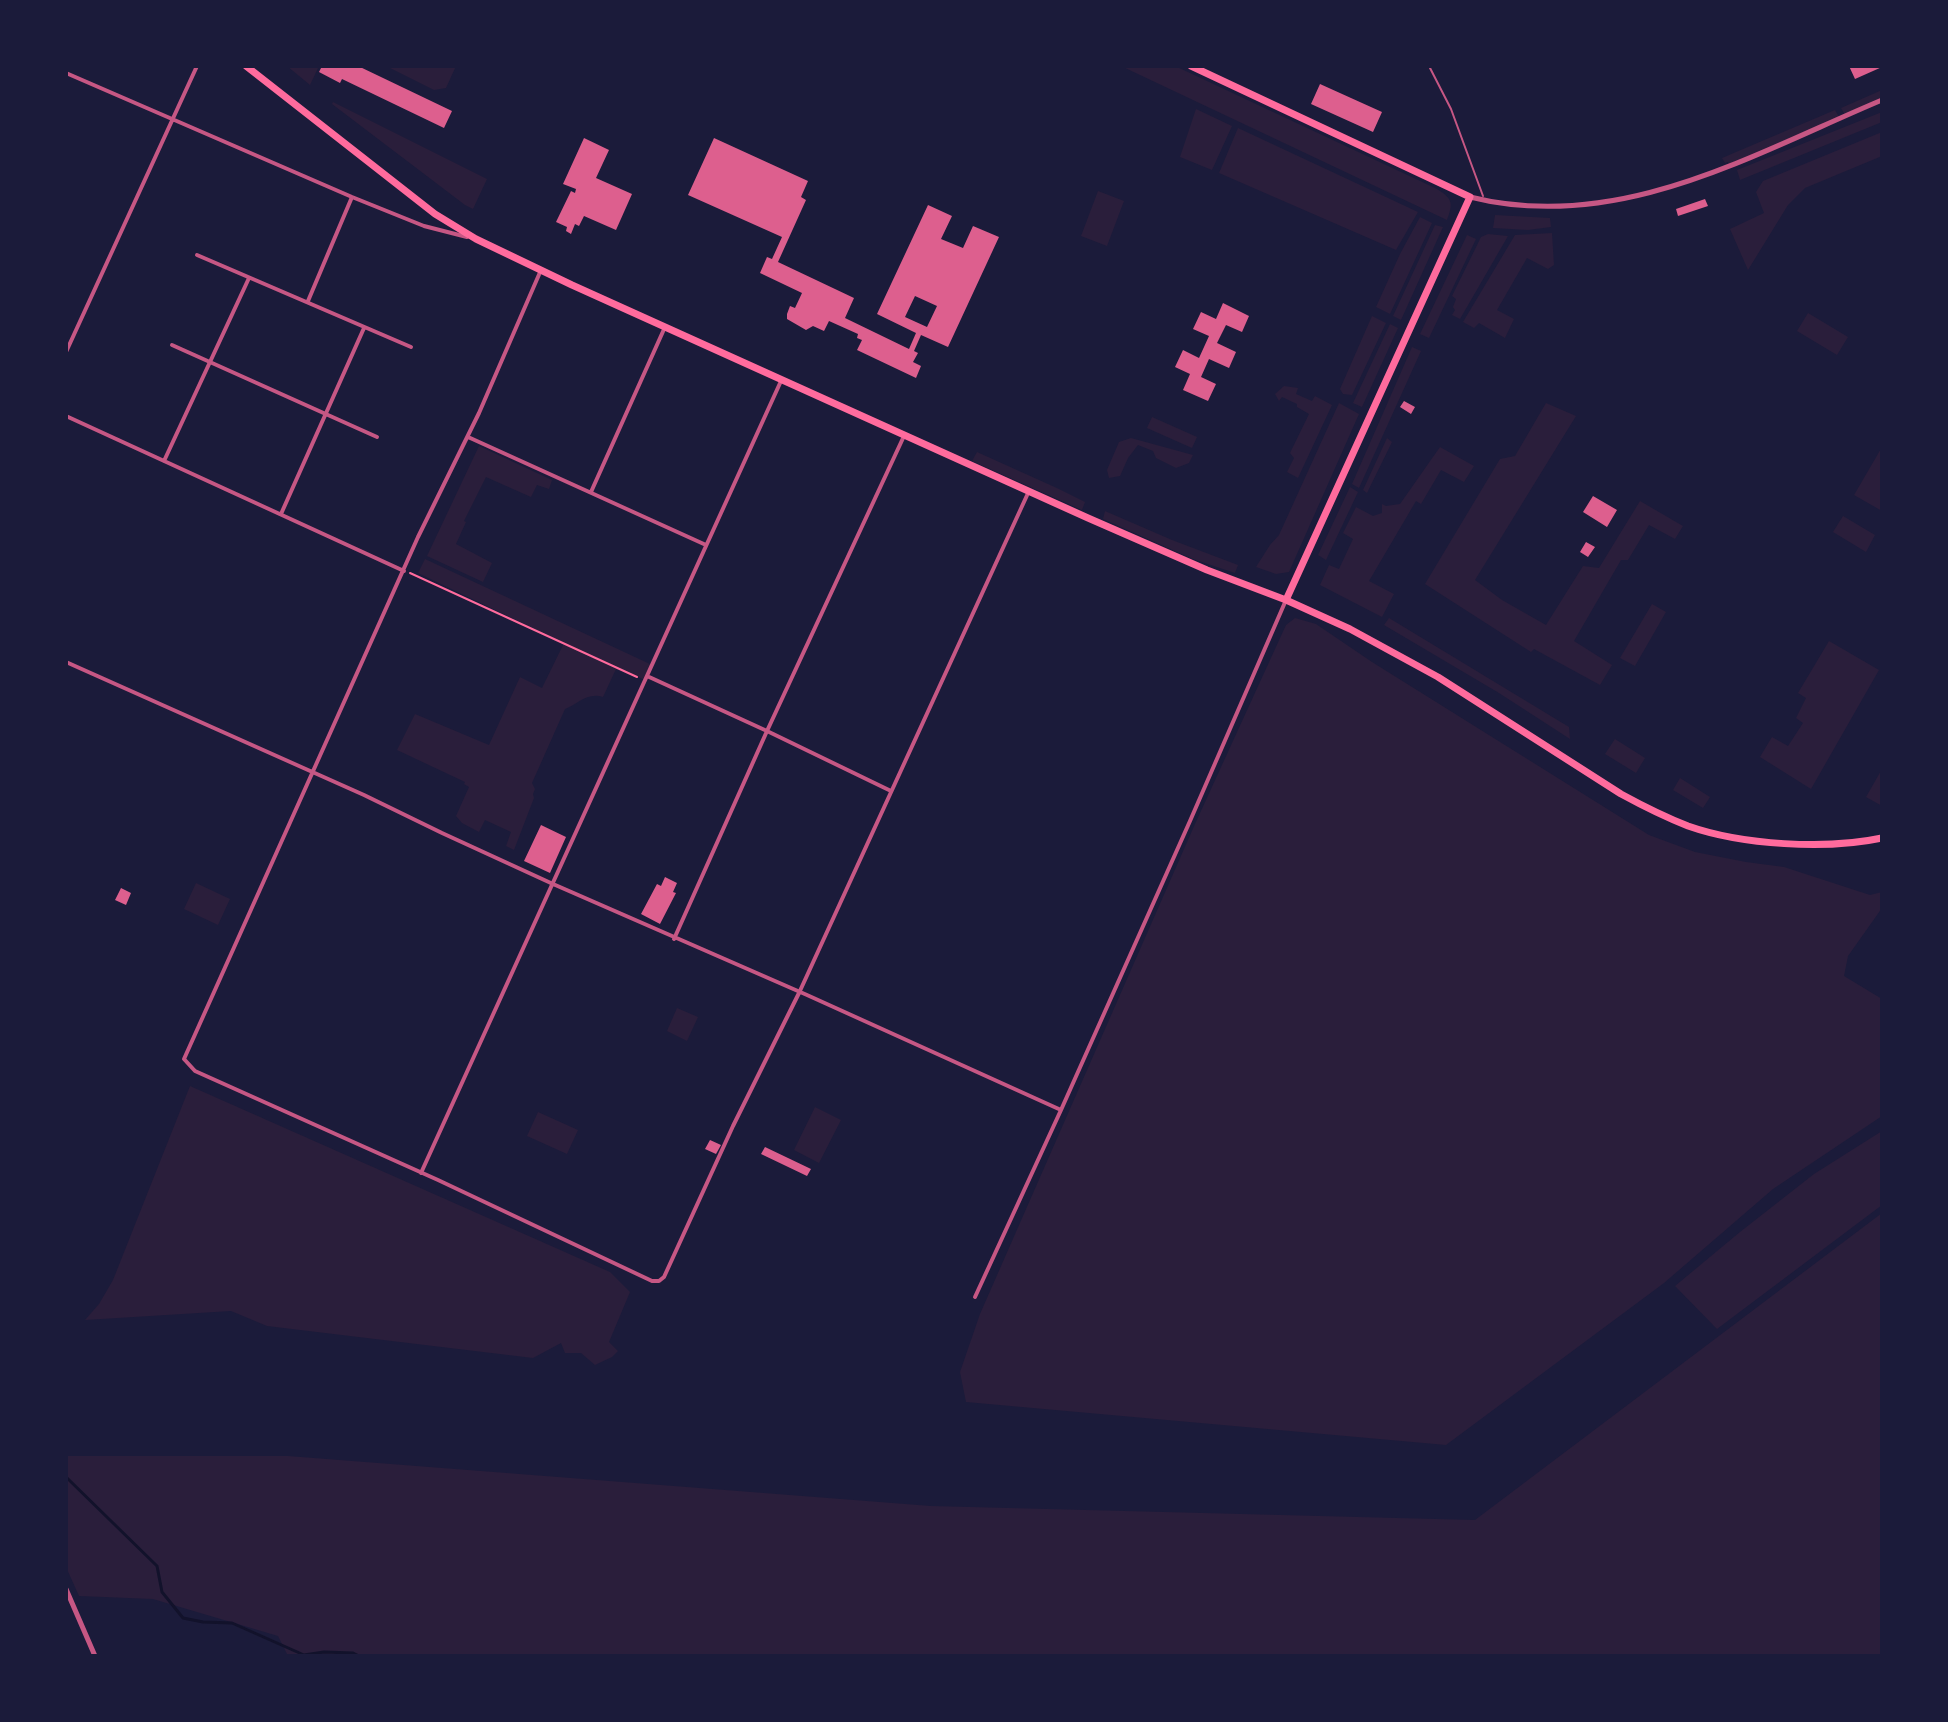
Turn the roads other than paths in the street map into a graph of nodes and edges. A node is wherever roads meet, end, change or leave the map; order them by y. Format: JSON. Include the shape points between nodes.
{"nodes":[{"id":1,"x":197,"y":66,"type":"edge"},
{"id":2,"x":246,"y":66,"type":"edge"},
{"id":3,"x":1191,"y":66,"type":"edge"},
{"id":4,"x":1429,"y":66,"type":"edge"},
{"id":5,"x":66,"y":73,"type":"edge"},
{"id":6,"x":1882,"y":100,"type":"edge"},
{"id":7,"x":173,"y":121,"type":"junction"},
{"id":8,"x":352,"y":197,"type":"junction"},
{"id":9,"x":1470,"y":197,"type":"junction"},
{"id":10,"x":1485,"y":200,"type":"junction"},
{"id":11,"x":476,"y":239,"type":"junction"},
{"id":12,"x":197,"y":255,"type":"dead end"},
{"id":13,"x":541,"y":270,"type":"junction"},
{"id":14,"x":249,"y":278,"type":"junction"},
{"id":15,"x":307,"y":302,"type":"junction"},
{"id":16,"x":665,"y":327,"type":"junction"},
{"id":17,"x":364,"y":328,"type":"junction"},
{"id":18,"x":172,"y":345,"type":"dead end"},
{"id":19,"x":411,"y":347,"type":"dead end"},
{"id":20,"x":66,"y":352,"type":"edge"},
{"id":21,"x":209,"y":361,"type":"junction"},
{"id":22,"x":782,"y":379,"type":"junction"},
{"id":23,"x":325,"y":414,"type":"junction"},
{"id":24,"x":66,"y":416,"type":"edge"},
{"id":25,"x":905,"y":434,"type":"junction"},
{"id":26,"x":377,"y":437,"type":"dead end"},
{"id":27,"x":468,"y":437,"type":"junction"},
{"id":28,"x":164,"y":461,"type":"junction"},
{"id":29,"x":1029,"y":491,"type":"junction"},
{"id":30,"x":591,"y":493,"type":"junction"},
{"id":31,"x":281,"y":514,"type":"junction"},
{"id":32,"x":707,"y":546,"type":"junction"},
{"id":33,"x":404,"y":571,"type":"junction"},
{"id":34,"x":1286,"y":600,"type":"junction"},
{"id":35,"x":66,"y":662,"type":"edge"},
{"id":36,"x":646,"y":678,"type":"junction"},
{"id":37,"x":767,"y":731,"type":"junction"},
{"id":38,"x":313,"y":772,"type":"junction"},
{"id":39,"x":891,"y":791,"type":"junction"},
{"id":40,"x":1882,"y":838,"type":"edge"},
{"id":41,"x":553,"y":884,"type":"junction"},
{"id":42,"x":674,"y":939,"type":"junction"},
{"id":43,"x":799,"y":993,"type":"junction"},
{"id":44,"x":1061,"y":1110,"type":"junction"},
{"id":45,"x":421,"y":1173,"type":"junction"},
{"id":46,"x":975,"y":1297,"type":"dead end"},
{"id":47,"x":66,"y":1589,"type":"edge"},
{"id":48,"x":95,"y":1656,"type":"edge"}],
"edges":[{"from":1,"to":7,"type":"street"},
{"from":2,"to":11,"type":"main road","via":[[435,214]]},
{"from":3,"to":9,"type":"main road"},
{"from":4,"to":10,"type":"lane"},
{"from":5,"to":7,"type":"street"},
{"from":6,"to":10,"type":"street","via":[[1729,166],[1635,198],[1557,206]]},
{"from":7,"to":8,"type":"street"},
{"from":7,"to":20,"type":"street"},
{"from":8,"to":11,"type":"street","via":[[424,226]]},
{"from":8,"to":15,"type":"street"},
{"from":9,"to":10,"type":"street"},
{"from":9,"to":34,"type":"main road"},
{"from":11,"to":13,"type":"main road"},
{"from":12,"to":14,"type":"street"},
{"from":13,"to":16,"type":"main road"},
{"from":13,"to":27,"type":"street"},
{"from":14,"to":15,"type":"street"},
{"from":14,"to":21,"type":"street"},
{"from":15,"to":17,"type":"street"},
{"from":16,"to":22,"type":"main road"},
{"from":16,"to":30,"type":"street"},
{"from":17,"to":19,"type":"street"},
{"from":17,"to":23,"type":"street"},
{"from":18,"to":21,"type":"street"},
{"from":21,"to":23,"type":"street"},
{"from":21,"to":28,"type":"street"},
{"from":22,"to":25,"type":"main road"},
{"from":22,"to":32,"type":"street"},
{"from":23,"to":26,"type":"street"},
{"from":23,"to":31,"type":"street"},
{"from":24,"to":28,"type":"street"},
{"from":25,"to":29,"type":"main road"},
{"from":25,"to":37,"type":"street"},
{"from":27,"to":30,"type":"street"},
{"from":27,"to":33,"type":"street"},
{"from":28,"to":31,"type":"street"},
{"from":29,"to":34,"type":"main road"},
{"from":29,"to":39,"type":"street"},
{"from":30,"to":32,"type":"street"},
{"from":31,"to":33,"type":"street"},
{"from":32,"to":36,"type":"street"},
{"from":33,"to":38,"type":"street"},
{"from":34,"to":40,"type":"main road","via":[[1438,677],[1621,794],[1688,826],[1791,843]]},
{"from":34,"to":44,"type":"street"},
{"from":35,"to":38,"type":"street"},
{"from":36,"to":37,"type":"street"},
{"from":36,"to":41,"type":"street"},
{"from":37,"to":39,"type":"street"},
{"from":37,"to":42,"type":"street"},
{"from":38,"to":41,"type":"street"},
{"from":38,"to":45,"type":"street","via":[[184,1059],[195,1071]]},
{"from":39,"to":43,"type":"street"},
{"from":41,"to":42,"type":"street"},
{"from":41,"to":45,"type":"street"},
{"from":42,"to":43,"type":"street"},
{"from":43,"to":44,"type":"street"},
{"from":43,"to":45,"type":"street","via":[[659,1281]]},
{"from":44,"to":46,"type":"street"},
{"from":47,"to":48,"type":"street"}]}
